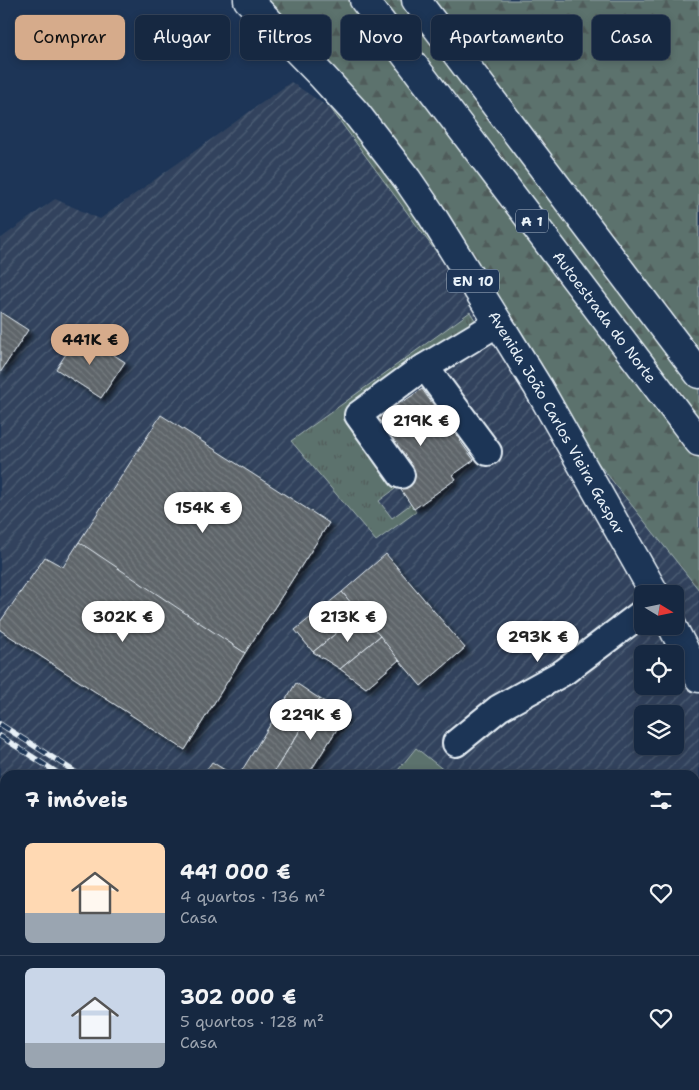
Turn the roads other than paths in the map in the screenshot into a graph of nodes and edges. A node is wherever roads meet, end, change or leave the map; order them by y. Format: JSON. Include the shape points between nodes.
{"nodes":[{"id":1,"x":248,"y":0,"type":"edge"},
{"id":2,"x":364,"y":0,"type":"edge"},
{"id":3,"x":416,"y":0,"type":"edge"},
{"id":4,"x":498,"y":323,"type":"junction"},
{"id":5,"x":425,"y":367,"type":"junction"},
{"id":6,"x":699,"y":374,"type":"edge"},
{"id":7,"x":699,"y":442,"type":"edge"},
{"id":8,"x":488,"y":452,"type":"dead end"},
{"id":9,"x":401,"y":474,"type":"dead end"},
{"id":10,"x":650,"y":585,"type":"edge"},
{"id":11,"x":634,"y":619,"type":"edge"},
{"id":12,"x":677,"y":635,"type":"edge"},
{"id":13,"x":699,"y":678,"type":"edge"},
{"id":14,"x":456,"y":743,"type":"dead end"}],
"edges":[{"from":1,"to":4,"type":"main road","name":"Avenida João Carlos Vieira Gaspar","number":"EN 10","via":[[323,76],[383,147],[431,214]]},
{"from":2,"to":7,"type":"main road","name":"Autoestrada do Norte","number":"A 1"},
{"from":3,"to":6,"type":"main road","number":"A 1"},
{"from":4,"to":5,"type":"street"},
{"from":4,"to":10,"type":"main road","name":"Avenida João Carlos Vieira Gaspar","number":"EN 10","via":[[538,387]]},
{"from":5,"to":8,"type":"street"},
{"from":5,"to":9,"type":"street","via":[[358,415]]},
{"from":11,"to":14,"type":"street","via":[[564,672],[499,708]]},
{"from":12,"to":13,"type":"main road"}]}
